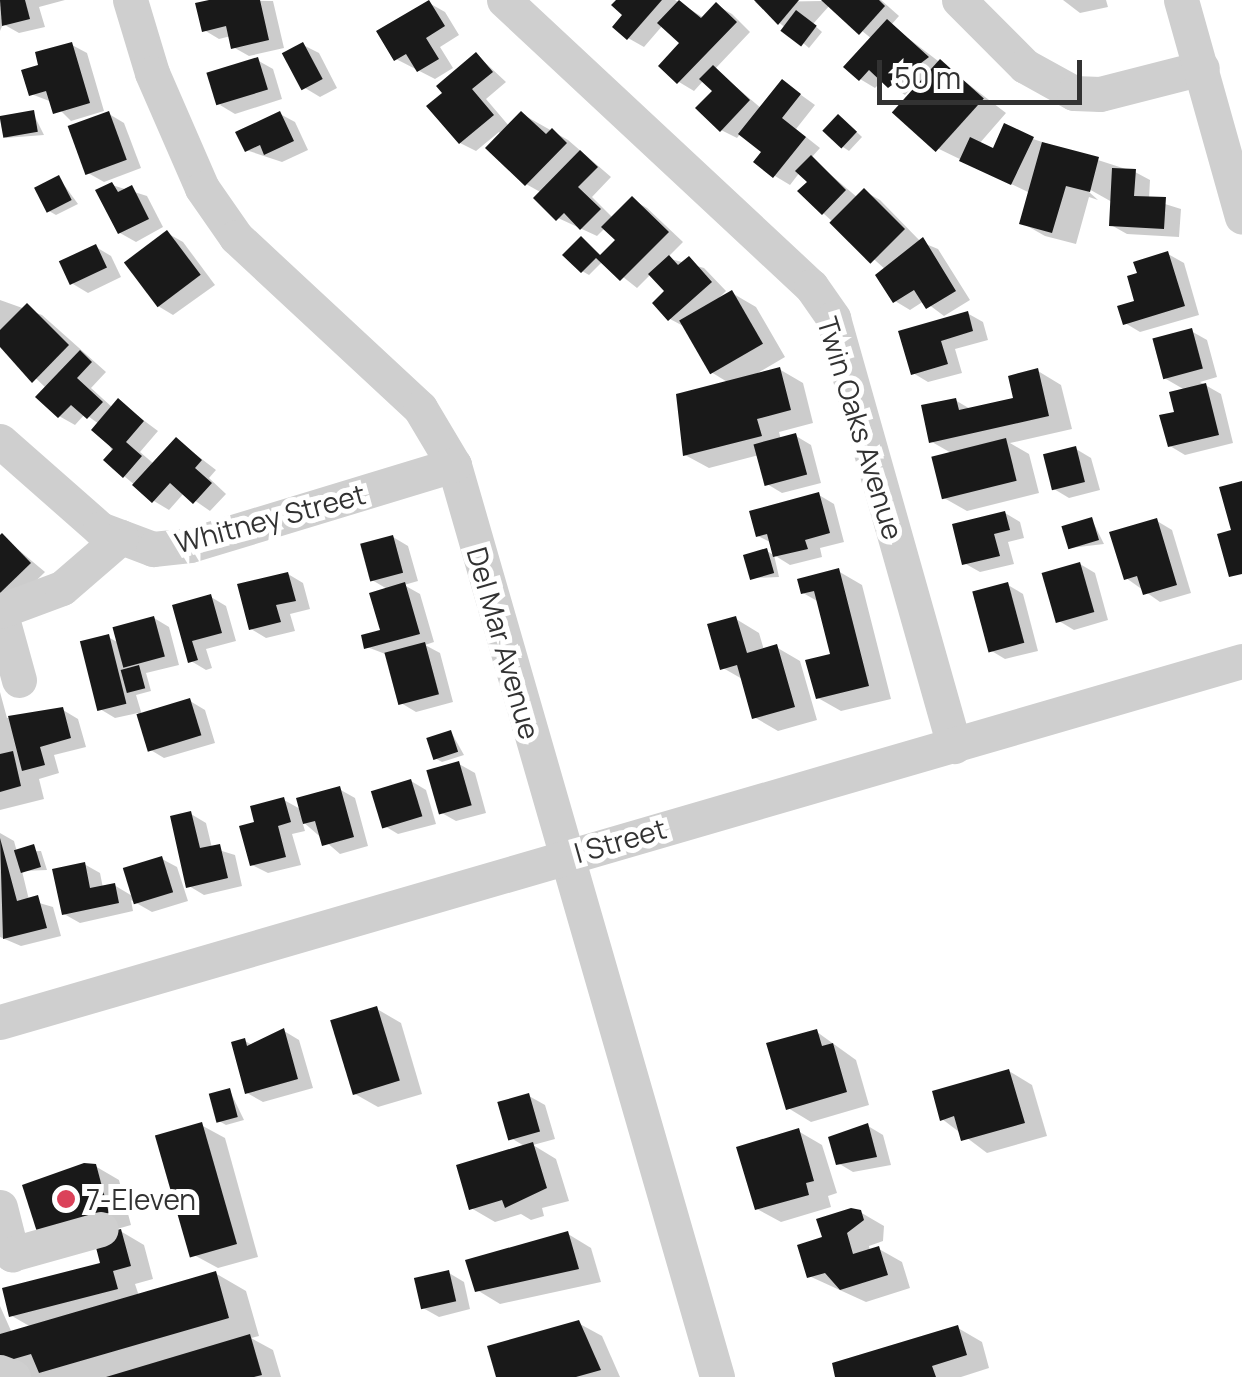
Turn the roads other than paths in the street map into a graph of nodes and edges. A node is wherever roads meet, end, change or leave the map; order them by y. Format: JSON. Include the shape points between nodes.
{"nodes":[{"id":1,"x":130,"y":0,"type":"edge"},
{"id":2,"x":504,"y":0,"type":"edge"},
{"id":3,"x":959,"y":0,"type":"edge"},
{"id":4,"x":1181,"y":0,"type":"edge"},
{"id":5,"x":1202,"y":68,"type":"junction"},
{"id":6,"x":1231,"y":137,"type":"edge"},
{"id":7,"x":1242,"y":217,"type":"edge"},
{"id":8,"x":0,"y":441,"type":"edge"},
{"id":9,"x":454,"y":465,"type":"junction"},
{"id":10,"x":120,"y":537,"type":"junction"},
{"id":11,"x":1242,"y":661,"type":"edge"},
{"id":12,"x":18,"y":680,"type":"dead end"},
{"id":13,"x":954,"y":746,"type":"junction"},
{"id":14,"x":564,"y":856,"type":"junction"},
{"id":15,"x":0,"y":1022,"type":"edge"},
{"id":16,"x":0,"y":1208,"type":"edge"},
{"id":17,"x":101,"y":1229,"type":"dead end"},
{"id":18,"x":6,"y":1256,"type":"edge"},
{"id":19,"x":0,"y":1372,"type":"edge"},
{"id":20,"x":13,"y":1377,"type":"edge"},
{"id":21,"x":717,"y":1377,"type":"edge"}],
"edges":[{"from":1,"to":9,"type":"street","name":"Del Mar Avenue","via":[[178,139],[226,224],[420,408]]},
{"from":2,"to":13,"type":"street","name":"Twin Oaks Avenue","via":[[811,286],[833,318]]},
{"from":3,"to":5,"type":"street","via":[[1025,66],[1074,93],[1100,94]]},
{"from":4,"to":5,"type":"street"},
{"from":5,"to":6,"type":"street"},
{"from":6,"to":7,"type":"street"},
{"from":8,"to":10,"type":"street","name":"Whitney Street","via":[[100,529]]},
{"from":9,"to":10,"type":"street","name":"Whitney Street","via":[[190,545],[153,548]]},
{"from":9,"to":14,"type":"street","name":"Del Mar Avenue"},
{"from":10,"to":12,"type":"street","via":[[62,588],[0,611]]},
{"from":11,"to":13,"type":"street","name":"I Street"},
{"from":13,"to":14,"type":"street","name":"I Street"},
{"from":14,"to":15,"type":"street","name":"I Street"},
{"from":14,"to":21,"type":"street","name":"Del Mar Avenue"},
{"from":16,"to":18,"type":"street"},
{"from":17,"to":18,"type":"street"},
{"from":19,"to":20,"type":"street"}]}
